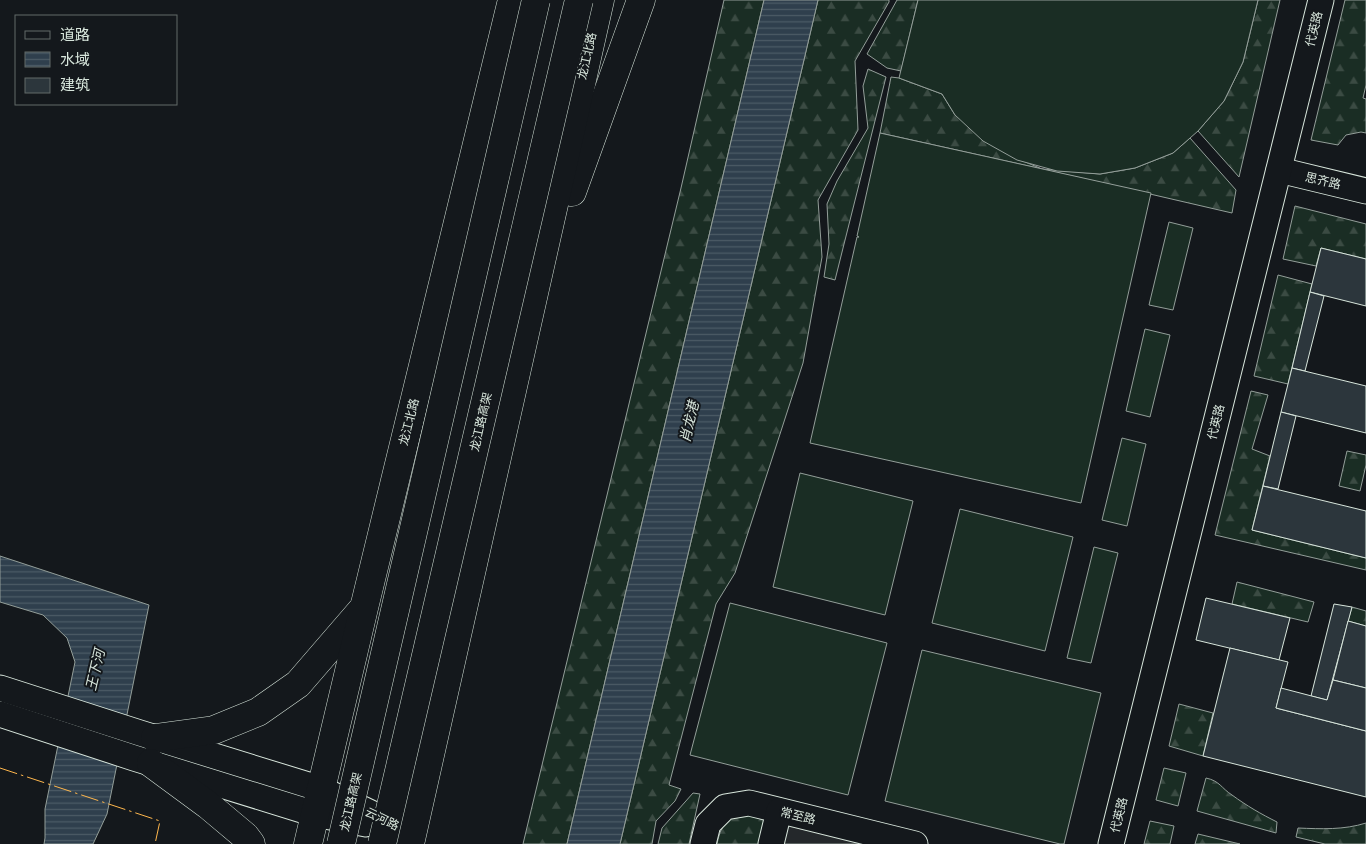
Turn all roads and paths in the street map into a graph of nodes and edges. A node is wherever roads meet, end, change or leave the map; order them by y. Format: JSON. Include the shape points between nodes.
{"nodes":[{"id":1,"x":512,"y":0,"type":"edge"},
{"id":2,"x":536,"y":0,"type":"edge"},
{"id":3,"x":579,"y":0,"type":"edge"},
{"id":4,"x":600,"y":0,"type":"edge"},
{"id":5,"x":641,"y":0,"type":"edge"},
{"id":6,"x":1321,"y":0,"type":"edge"},
{"id":7,"x":1279,"y":170,"type":"junction"},
{"id":8,"x":1366,"y":191,"type":"edge"},
{"id":9,"x":532,"y":302,"type":"junction"},
{"id":10,"x":364,"y":608,"type":"junction"},
{"id":11,"x":0,"y":688,"type":"edge"},
{"id":12,"x":0,"y":714,"type":"edge"},
{"id":13,"x":145,"y":748,"type":"junction"},
{"id":14,"x":318,"y":801,"type":"junction"},
{"id":15,"x":779,"y":811,"type":"junction"},
{"id":16,"x":411,"y":839,"type":"edge"},
{"id":17,"x":251,"y":844,"type":"edge"},
{"id":18,"x":308,"y":844,"type":"edge"},
{"id":19,"x":341,"y":844,"type":"edge"},
{"id":20,"x":382,"y":844,"type":"edge"},
{"id":21,"x":703,"y":844,"type":"edge"},
{"id":22,"x":771,"y":844,"type":"edge"},
{"id":23,"x":915,"y":844,"type":"edge"},
{"id":24,"x":1112,"y":844,"type":"edge"}],
"edges":[{"from":1,"to":10,"type":"main road","name":"龙江北路"},
{"from":2,"to":19,"type":"main road","name":"龙江路高架","bridge":true},
{"from":3,"to":20,"type":"main road","name":"龙江路高架","bridge":true},
{"from":4,"to":9,"type":"main road","name":"龙江北路"},
{"from":5,"to":9,"type":"main road"},
{"from":6,"to":7,"type":"street","name":"代英路"},
{"from":7,"to":8,"type":"street","name":"思齐路"},
{"from":7,"to":24,"type":"street","name":"代英路"},
{"from":9,"to":16,"type":"main road","name":"龙江北路"},
{"from":10,"to":13,"type":"main road","via":[[298,684],[258,712],[214,730]]},
{"from":10,"to":14,"type":"main road","name":"龙江北路"},
{"from":11,"to":13,"type":"street","name":"云河路","via":[[48,703]]},
{"from":12,"to":13,"type":"street","name":"云河路","via":[[42,728]]},
{"from":13,"to":14,"type":"street","name":"云河路"},
{"from":13,"to":17,"type":"main road"},
{"from":14,"to":16,"type":"street","name":"云河路"},
{"from":14,"to":18,"type":"main road","name":"龙江北路"},
{"from":15,"to":21,"type":"street","name":"常至路","via":[[749,804],[724,807],[708,824]]},
{"from":15,"to":22,"type":"street"},
{"from":15,"to":23,"type":"street","name":"常至路"}]}
